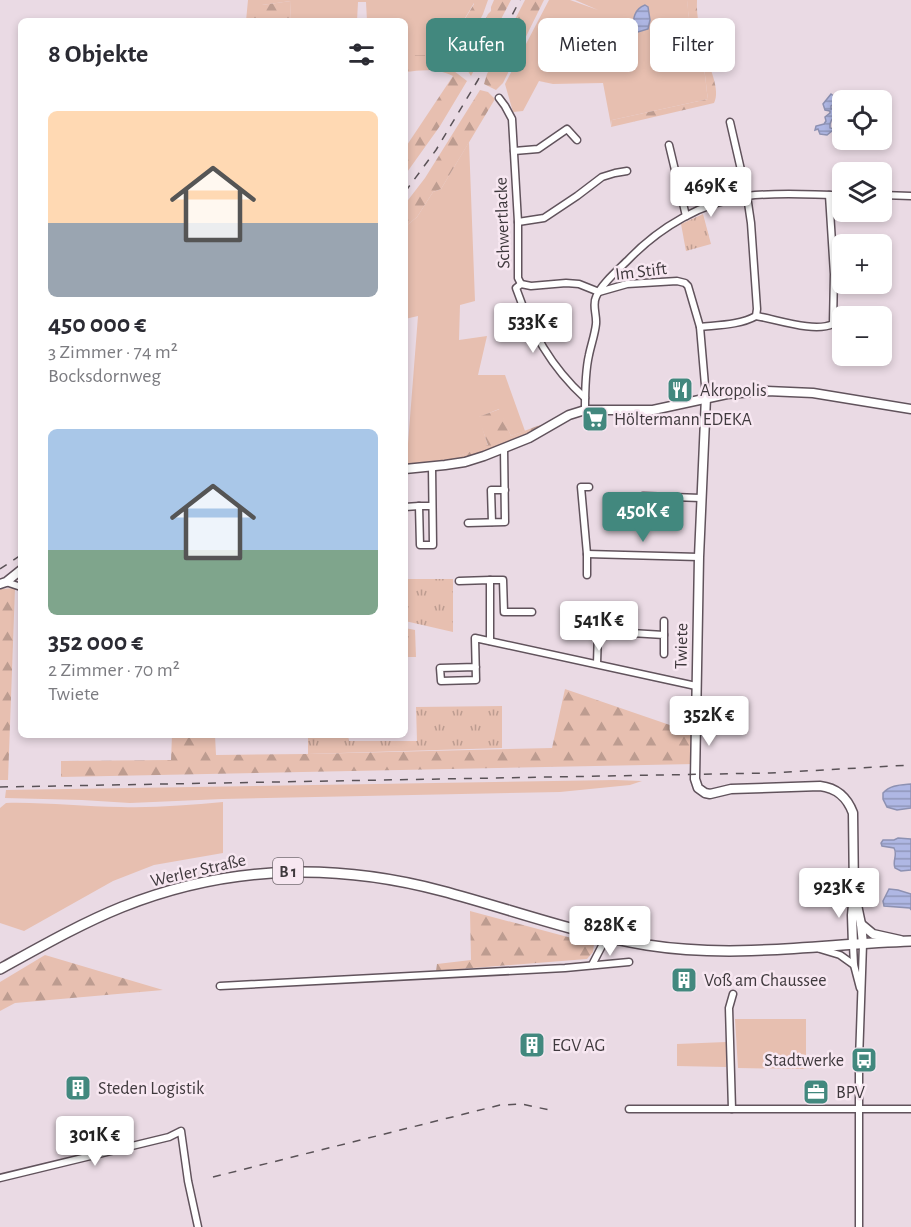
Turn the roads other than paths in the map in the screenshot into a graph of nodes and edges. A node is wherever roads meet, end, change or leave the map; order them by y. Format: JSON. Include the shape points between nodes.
{"nodes":[{"id":1,"x":499,"y":98,"type":"dead end"},
{"id":2,"x":730,"y":122,"type":"dead end"},
{"id":3,"x":577,"y":140,"type":"dead end"},
{"id":4,"x":669,"y":145,"type":"dead end"},
{"id":5,"x":514,"y":151,"type":"junction"},
{"id":6,"x":627,"y":171,"type":"dead end"},
{"id":7,"x":829,"y":195,"type":"joint"},
{"id":8,"x":892,"y":195,"type":"edge"},
{"id":9,"x":747,"y":196,"type":"junction"},
{"id":10,"x":911,"y":196,"type":"edge"},
{"id":11,"x":686,"y":216,"type":"junction"},
{"id":12,"x":518,"y":222,"type":"junction"},
{"id":13,"x":521,"y":284,"type":"junction"},
{"id":14,"x":599,"y":292,"type":"junction"},
{"id":15,"x":756,"y":316,"type":"junction"},
{"id":16,"x":700,"y":327,"type":"junction"},
{"id":17,"x":706,"y":397,"type":"junction"},
{"id":18,"x":585,"y":398,"type":"junction"},
{"id":19,"x":911,"y":409,"type":"edge"},
{"id":20,"x":585,"y":410,"type":"junction"},
{"id":21,"x":504,"y":448,"type":"junction"},
{"id":22,"x":432,"y":467,"type":"junction"},
{"id":23,"x":408,"y":469,"type":"edge"},
{"id":24,"x":582,"y":487,"type":"dead end"},
{"id":25,"x":505,"y":490,"type":"junction"},
{"id":26,"x":643,"y":496,"type":"dead end"},
{"id":27,"x":701,"y":498,"type":"junction"},
{"id":28,"x":419,"y":506,"type":"junction"},
{"id":29,"x":432,"y":506,"type":"junction"},
{"id":30,"x":408,"y":507,"type":"edge"},
{"id":31,"x":492,"y":522,"type":"junction"},
{"id":32,"x":468,"y":523,"type":"dead end"},
{"id":33,"x":587,"y":554,"type":"junction"},
{"id":34,"x":699,"y":557,"type":"junction"},
{"id":35,"x":18,"y":572,"type":"edge"},
{"id":36,"x":586,"y":575,"type":"dead end"},
{"id":37,"x":459,"y":580,"type":"dead end"},
{"id":38,"x":490,"y":580,"type":"junction"},
{"id":39,"x":3,"y":583,"type":"edge"},
{"id":40,"x":18,"y":586,"type":"edge"},
{"id":41,"x":504,"y":612,"type":"junction"},
{"id":42,"x":532,"y":612,"type":"dead end"},
{"id":43,"x":490,"y":613,"type":"junction"},
{"id":44,"x":664,"y":621,"type":"dead end"},
{"id":45,"x":578,"y":631,"type":"dead end"},
{"id":46,"x":598,"y":631,"type":"junction"},
{"id":47,"x":664,"y":635,"type":"junction"},
{"id":48,"x":490,"y":641,"type":"junction"},
{"id":49,"x":664,"y":654,"type":"dead end"},
{"id":50,"x":597,"y":664,"type":"junction"},
{"id":51,"x":476,"y":667,"type":"junction"},
{"id":52,"x":696,"y":686,"type":"junction"},
{"id":53,"x":854,"y":895,"type":"junction"},
{"id":54,"x":861,"y":924,"type":"junction"},
{"id":55,"x":606,"y":938,"type":"junction"},
{"id":56,"x":907,"y":941,"type":"edge"},
{"id":57,"x":858,"y":945,"type":"junction"},
{"id":58,"x":817,"y":948,"type":"junction"},
{"id":59,"x":629,"y":962,"type":"dead end"},
{"id":60,"x":592,"y":965,"type":"junction"},
{"id":61,"x":854,"y":965,"type":"junction"},
{"id":62,"x":0,"y":969,"type":"edge"},
{"id":63,"x":220,"y":986,"type":"dead end"},
{"id":64,"x":861,"y":992,"type":"junction"},
{"id":65,"x":733,"y":994,"type":"dead end"},
{"id":66,"x":629,"y":1109,"type":"dead end"},
{"id":67,"x":732,"y":1109,"type":"junction"},
{"id":68,"x":911,"y":1109,"type":"edge"},
{"id":69,"x":860,"y":1110,"type":"junction"},
{"id":70,"x":0,"y":1178,"type":"edge"},
{"id":71,"x":198,"y":1227,"type":"edge"},
{"id":72,"x":859,"y":1227,"type":"edge"}],
"edges":[{"from":1,"to":5,"type":"street","name":"Schwertlacke","via":[[512,118]]},
{"from":2,"to":9,"type":"street"},
{"from":3,"to":5,"type":"street","via":[[567,129],[538,149]]},
{"from":4,"to":11,"type":"street"},
{"from":5,"to":12,"type":"street","name":"Schwertlacke"},
{"from":6,"to":12,"type":"street","via":[[602,177],[544,218]]},
{"from":7,"to":9,"type":"street"},
{"from":7,"to":15,"type":"street","via":[[834,274],[832,324],[798,326]]},
{"from":8,"to":10,"type":"street"},
{"from":9,"to":11,"type":"street","via":[[719,202]]},
{"from":9,"to":15,"type":"street","via":[[754,249]]},
{"from":11,"to":14,"type":"street","via":[[646,243]]},
{"from":12,"to":13,"type":"street","name":"Schwertlacke"},
{"from":13,"to":14,"type":"street","name":"Im Stift","via":[[579,284]]},
{"from":13,"to":18,"type":"street","name":"Schwertlacke","via":[[516,288],[535,334],[568,383]]},
{"from":14,"to":16,"type":"street","name":"Im Stift","via":[[627,284],[685,283]]},
{"from":14,"to":18,"type":"street","via":[[594,302],[596,324],[588,357]]},
{"from":15,"to":16,"type":"street"},
{"from":16,"to":17,"type":"street","name":"Im Stift"},
{"from":17,"to":19,"type":"street","via":[[785,391]]},
{"from":17,"to":20,"type":"street","via":[[647,410]]},
{"from":17,"to":27,"type":"street","name":"Twiete"},
{"from":18,"to":20,"type":"street"},
{"from":20,"to":21,"type":"street"},
{"from":21,"to":22,"type":"street","via":[[465,462]]},
{"from":21,"to":25,"type":"street"},
{"from":22,"to":23,"type":"street"},
{"from":22,"to":29,"type":"street"},
{"from":24,"to":33,"type":"street"},
{"from":25,"to":31,"type":"street","via":[[505,522]]},
{"from":25,"to":31,"type":"street","via":[[491,490]]},
{"from":26,"to":27,"type":"street"},
{"from":27,"to":34,"type":"street","name":"Twiete"},
{"from":28,"to":29,"type":"street"},
{"from":28,"to":29,"type":"street","via":[[420,545],[433,545]]},
{"from":28,"to":30,"type":"street"},
{"from":31,"to":32,"type":"street"},
{"from":33,"to":34,"type":"street"},
{"from":33,"to":36,"type":"street"},
{"from":34,"to":52,"type":"street","name":"Twiete"},
{"from":35,"to":39,"type":"street"},
{"from":37,"to":38,"type":"street"},
{"from":38,"to":41,"type":"street","via":[[503,580]]},
{"from":38,"to":43,"type":"street"},
{"from":39,"to":40,"type":"street"},
{"from":41,"to":42,"type":"street"},
{"from":41,"to":43,"type":"street"},
{"from":43,"to":48,"type":"street"},
{"from":44,"to":47,"type":"street"},
{"from":45,"to":46,"type":"street"},
{"from":46,"to":47,"type":"street"},
{"from":46,"to":50,"type":"street"},
{"from":47,"to":49,"type":"street"},
{"from":48,"to":50,"type":"street"},
{"from":48,"to":51,"type":"street","via":[[475,638]]},
{"from":50,"to":52,"type":"street"},
{"from":51,"to":51,"type":"street","via":[[440,668],[441,681],[476,680]]},
{"from":52,"to":53,"type":"street","name":"Twiete","via":[[698,788],[710,794],[730,789],[820,786],[841,794],[853,813]]},
{"from":53,"to":54,"type":"street","name":"Twiete"},
{"from":53,"to":57,"type":"street","name":"Twiete","via":[[852,915]]},
{"from":54,"to":56,"type":"street","via":[[873,934]]},
{"from":54,"to":57,"type":"street","name":"Twiete"},
{"from":55,"to":58,"type":"main road","number":"B 1","via":[[693,951]]},
{"from":55,"to":60,"type":"street"},
{"from":55,"to":62,"type":"main road","name":"Werler Straße","number":"B 1","via":[[378,877],[279,872],[213,879],[121,907]]},
{"from":56,"to":57,"type":"main road","number":"B 1"},
{"from":57,"to":58,"type":"main road","number":"B 1"},
{"from":57,"to":61,"type":"street"},
{"from":57,"to":64,"type":"street"},
{"from":58,"to":61,"type":"street","via":[[840,954]]},
{"from":59,"to":60,"type":"street"},
{"from":60,"to":63,"type":"street"},
{"from":61,"to":64,"type":"street"},
{"from":64,"to":69,"type":"street"},
{"from":65,"to":67,"type":"street","via":[[729,1008]]},
{"from":66,"to":67,"type":"street"},
{"from":67,"to":69,"type":"street"},
{"from":68,"to":69,"type":"street"},
{"from":69,"to":72,"type":"street"},
{"from":70,"to":71,"type":"street","via":[[181,1131]]}]}
